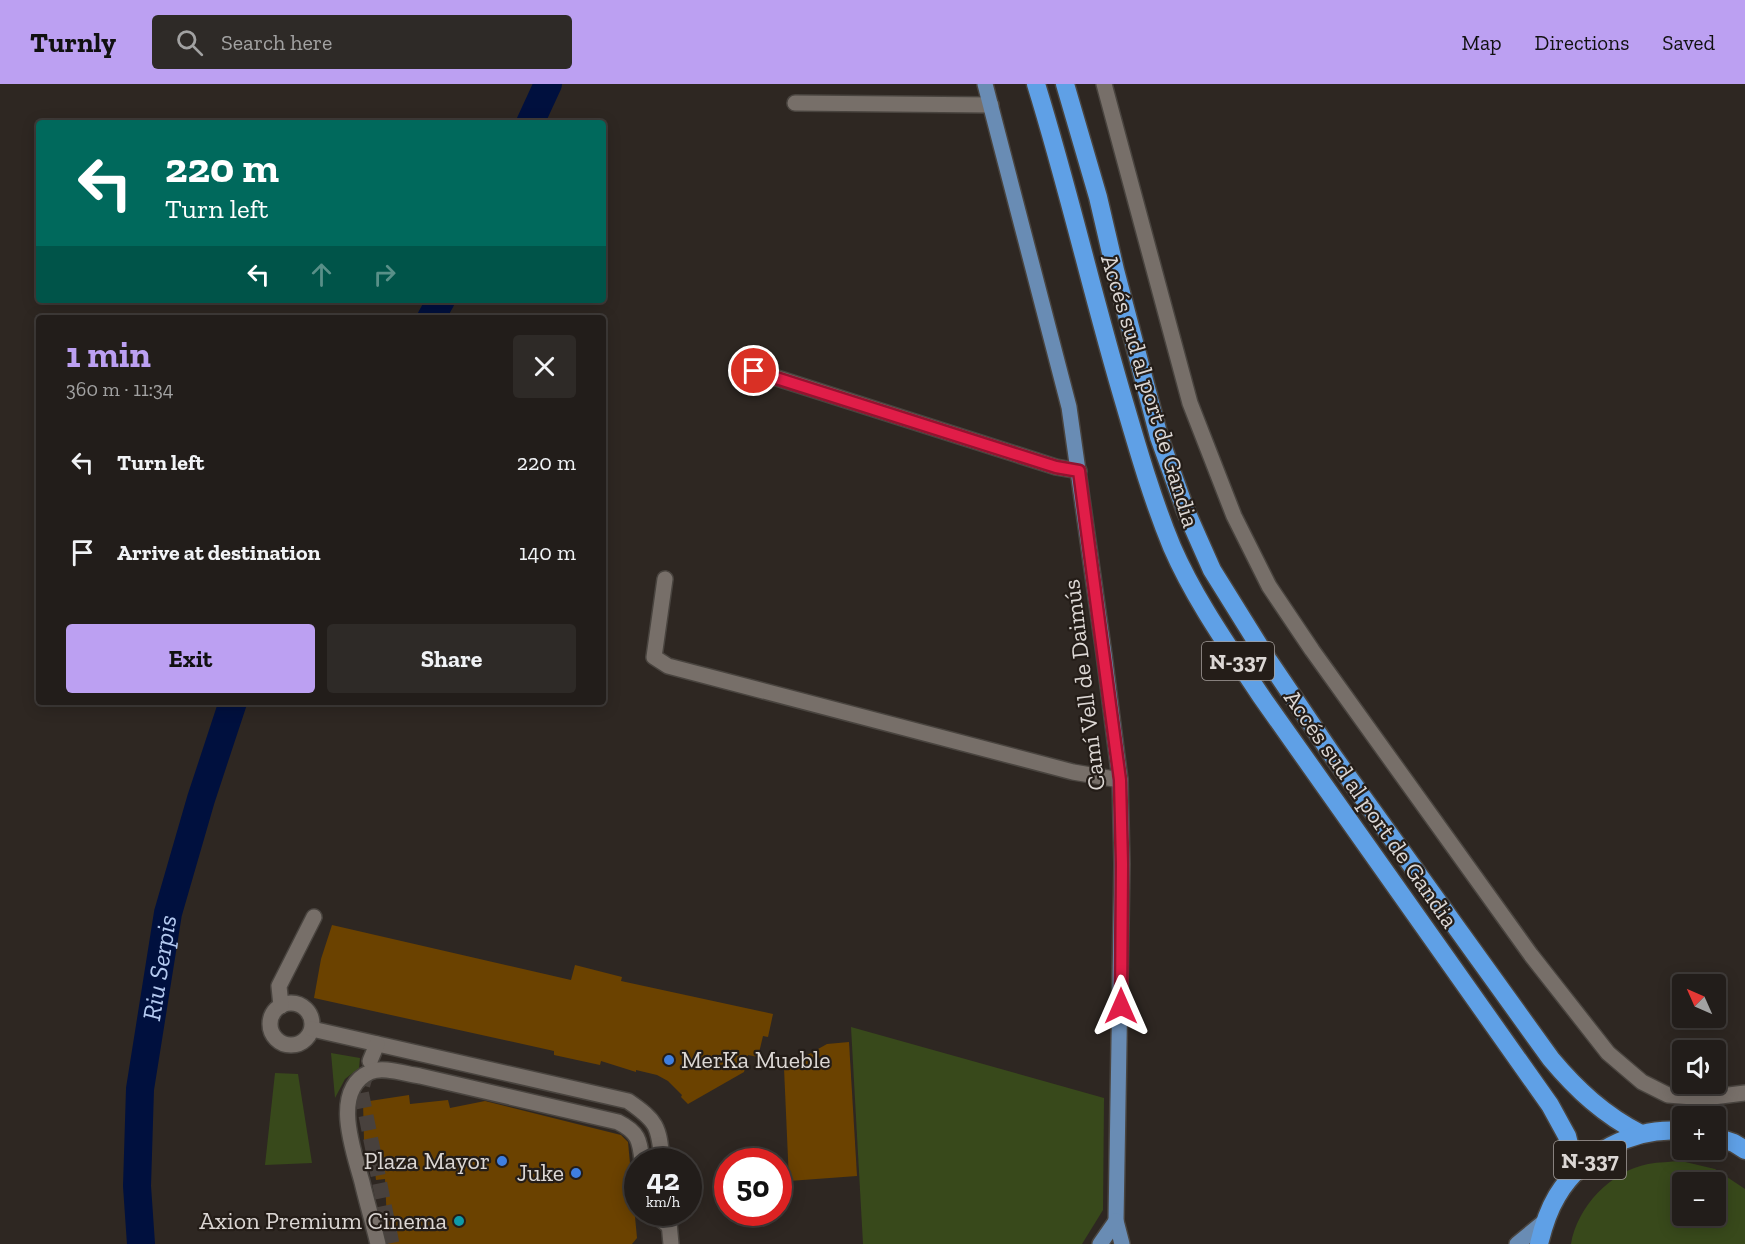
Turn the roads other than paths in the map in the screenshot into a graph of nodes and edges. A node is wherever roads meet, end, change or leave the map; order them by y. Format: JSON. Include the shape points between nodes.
{"nodes":[{"id":1,"x":986,"y":84,"type":"edge"},
{"id":2,"x":1036,"y":84,"type":"edge"},
{"id":3,"x":1065,"y":84,"type":"edge"},
{"id":4,"x":1104,"y":84,"type":"edge"},
{"id":5,"x":795,"y":103,"type":"dead end"},
{"id":6,"x":991,"y":105,"type":"junction"},
{"id":7,"x":754,"y":371,"type":"dead end"},
{"id":8,"x":1079,"y":471,"type":"junction"},
{"id":9,"x":665,"y":579,"type":"dead end"},
{"id":10,"x":1120,"y":780,"type":"junction"},
{"id":11,"x":314,"y":917,"type":"dead end"},
{"id":12,"x":281,"y":1006,"type":"junction"},
{"id":13,"x":312,"y":1029,"type":"junction"},
{"id":14,"x":377,"y":1044,"type":"junction"},
{"id":15,"x":404,"y":1050,"type":"junction"},
{"id":16,"x":370,"y":1061,"type":"tunnel mouth"},
{"id":17,"x":393,"y":1065,"type":"dead end"},
{"id":18,"x":1745,"y":1093,"type":"edge"},
{"id":19,"x":1672,"y":1130,"type":"edge"},
{"id":20,"x":1641,"y":1134,"type":"junction"},
{"id":21,"x":1726,"y":1140,"type":"edge"},
{"id":22,"x":641,"y":1148,"type":"edge"},
{"id":23,"x":660,"y":1148,"type":"edge"},
{"id":24,"x":1745,"y":1150,"type":"edge"},
{"id":25,"x":1576,"y":1172,"type":"junction"},
{"id":26,"x":1116,"y":1221,"type":"junction"},
{"id":27,"x":1545,"y":1221,"type":"junction"},
{"id":28,"x":669,"y":1226,"type":"edge"},
{"id":29,"x":378,"y":1244,"type":"edge"},
{"id":30,"x":671,"y":1244,"type":"edge"},
{"id":31,"x":1100,"y":1244,"type":"edge"},
{"id":32,"x":1122,"y":1244,"type":"edge"},
{"id":33,"x":1517,"y":1244,"type":"edge"},
{"id":34,"x":1539,"y":1244,"type":"edge"}],
"edges":[{"from":1,"to":6,"type":"main road","name":"Camí Vell de Daimús"},
{"from":2,"to":25,"type":"highway","name":"Accés sud al port de Gandia","number":"N-337","via":[[1065,177],[1107,347],[1173,549],[1200,600],[1261,696],[1550,1104],[1567,1136]]},
{"from":3,"to":20,"type":"highway","name":"Accés sud al port de Gandia","number":"N-337","via":[[1159,436],[1212,570],[1333,756],[1551,1059],[1585,1097]]},
{"from":4,"to":18,"type":"street","via":[[1190,403],[1234,516],[1269,586],[1524,945],[1608,1053],[1642,1082],[1668,1095],[1705,1098]]},
{"from":5,"to":6,"type":"street"},
{"from":6,"to":8,"type":"main road","name":"Camí Vell de Daimús","via":[[1069,407]]},
{"from":7,"to":8,"type":"street"},
{"from":8,"to":10,"type":"main road","name":"Camí Vell de Daimús"},
{"from":9,"to":10,"type":"street","via":[[654,657],[668,666],[1073,772]]},
{"from":10,"to":26,"type":"main road","name":"Camí Vell de Daimús"},
{"from":11,"to":12,"type":"street","via":[[279,986]]},
{"from":12,"to":13,"type":"street","via":[[301,1005],[310,1015]]},
{"from":12,"to":13,"type":"street","via":[[270,1023],[278,1041],[297,1045]]},
{"from":13,"to":14,"type":"street"},
{"from":14,"to":15,"type":"street"},
{"from":14,"to":16,"type":"street"},
{"from":15,"to":17,"type":"street"},
{"from":15,"to":23,"type":"street","via":[[628,1101],[651,1118]]},
{"from":19,"to":20,"type":"highway","number":"N-337"},
{"from":20,"to":25,"type":"highway","number":"N-337","via":[[1617,1142]]},
{"from":21,"to":24,"type":"highway"},
{"from":22,"to":29,"type":"street","via":[[635,1132],[618,1122],[420,1076],[370,1072],[350,1094],[347,1113],[348,1133]]},
{"from":25,"to":27,"type":"highway","number":"N-337"},
{"from":26,"to":31,"type":"main road"},
{"from":26,"to":32,"type":"main road","name":"Camí Vell de Daimús"},
{"from":27,"to":33,"type":"main road"},
{"from":27,"to":34,"type":"highway","number":"N-337"},
{"from":28,"to":30,"type":"street"}]}
